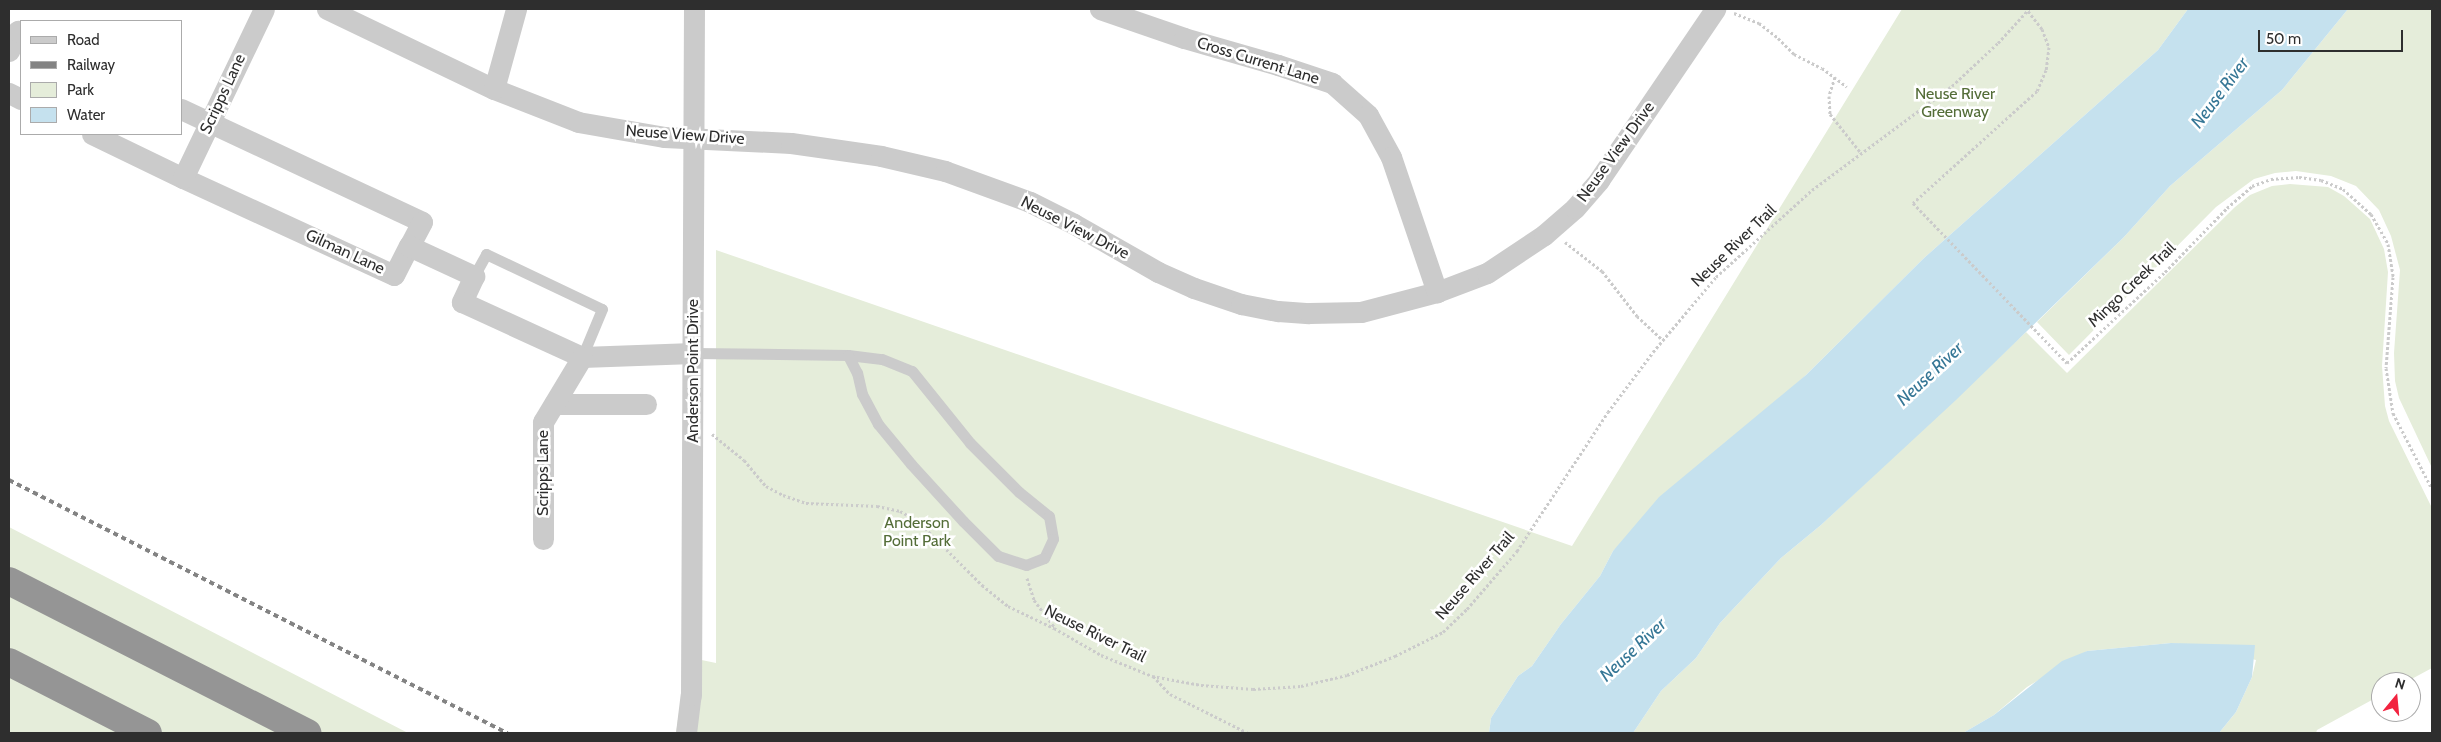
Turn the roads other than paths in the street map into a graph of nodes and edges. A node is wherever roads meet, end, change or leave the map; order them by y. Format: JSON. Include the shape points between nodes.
{"nodes":[{"id":1,"x":264,"y":9,"type":"edge"},
{"id":2,"x":327,"y":9,"type":"edge"},
{"id":3,"x":516,"y":9,"type":"edge"},
{"id":4,"x":694,"y":9,"type":"edge"},
{"id":5,"x":1100,"y":9,"type":"edge"},
{"id":6,"x":1715,"y":9,"type":"edge"},
{"id":7,"x":20,"y":32,"type":"edge"},
{"id":8,"x":9,"y":51,"type":"edge"},
{"id":9,"x":494,"y":89,"type":"junction"},
{"id":10,"x":182,"y":109,"type":"edge"},
{"id":11,"x":210,"y":122,"type":"junction"},
{"id":12,"x":94,"y":135,"type":"edge"},
{"id":13,"x":694,"y":138,"type":"junction"},
{"id":14,"x":183,"y":178,"type":"junction"},
{"id":15,"x":409,"y":246,"type":"junction"},
{"id":16,"x":474,"y":276,"type":"junction"},
{"id":17,"x":1437,"y":292,"type":"junction"},
{"id":18,"x":692,"y":353,"type":"junction"},
{"id":19,"x":848,"y":354,"type":"junction"},
{"id":20,"x":582,"y":357,"type":"junction"},
{"id":21,"x":554,"y":404,"type":"junction"},
{"id":22,"x":646,"y":404,"type":"dead end"},
{"id":23,"x":543,"y":539,"type":"dead end"},
{"id":24,"x":9,"y":581,"type":"edge"},
{"id":25,"x":9,"y":662,"type":"edge"},
{"id":26,"x":148,"y":733,"type":"edge"},
{"id":27,"x":307,"y":733,"type":"edge"},
{"id":28,"x":686,"y":733,"type":"edge"}],
"edges":[{"from":1,"to":11,"type":"street","name":"Scripps Lane"},
{"from":2,"to":9,"type":"street","name":"Neuse View Drive"},
{"from":3,"to":9,"type":"street"},
{"from":4,"to":13,"type":"street","name":"Anderson Point Drive"},
{"from":5,"to":17,"type":"street","name":"Cross Current Lane","via":[[1332,84],[1368,115],[1391,157]]},
{"from":6,"to":17,"type":"street","name":"Neuse View Drive","via":[[1599,180],[1575,208],[1544,235],[1487,273]]},
{"from":7,"to":8,"type":"street"},
{"from":9,"to":13,"type":"street","name":"Neuse View Drive","via":[[578,122],[638,134]]},
{"from":10,"to":11,"type":"street"},
{"from":11,"to":14,"type":"street","name":"Scripps Lane"},
{"from":11,"to":15,"type":"street","via":[[422,222]]},
{"from":12,"to":14,"type":"street","name":"Gilman Lane"},
{"from":13,"to":17,"type":"street","name":"Neuse View Drive","via":[[791,143],[882,156],[945,171],[1030,202],[1158,272],[1241,304],[1278,311],[1361,312]]},
{"from":13,"to":18,"type":"street","name":"Anderson Point Drive"},
{"from":14,"to":15,"type":"street","name":"Gilman Lane","via":[[394,275]]},
{"from":15,"to":16,"type":"street"},
{"from":16,"to":20,"type":"street","via":[[462,302]]},
{"from":16,"to":20,"type":"lane","via":[[486,254],[602,309]]},
{"from":18,"to":19,"type":"lane"},
{"from":18,"to":20,"type":"street"},
{"from":18,"to":28,"type":"street","name":"Anderson Point Drive","via":[[691,695]]},
{"from":19,"to":19,"type":"lane","via":[[862,394],[878,424],[998,556],[1026,565],[1044,558],[1053,538],[1050,516],[1018,492],[970,443],[912,371],[882,359]]},
{"from":20,"to":21,"type":"street","name":"Scripps Lane"},
{"from":21,"to":22,"type":"street"},
{"from":21,"to":23,"type":"street","name":"Scripps Lane","via":[[544,422]]},
{"from":24,"to":27,"type":"highway"},
{"from":25,"to":26,"type":"highway"}]}
